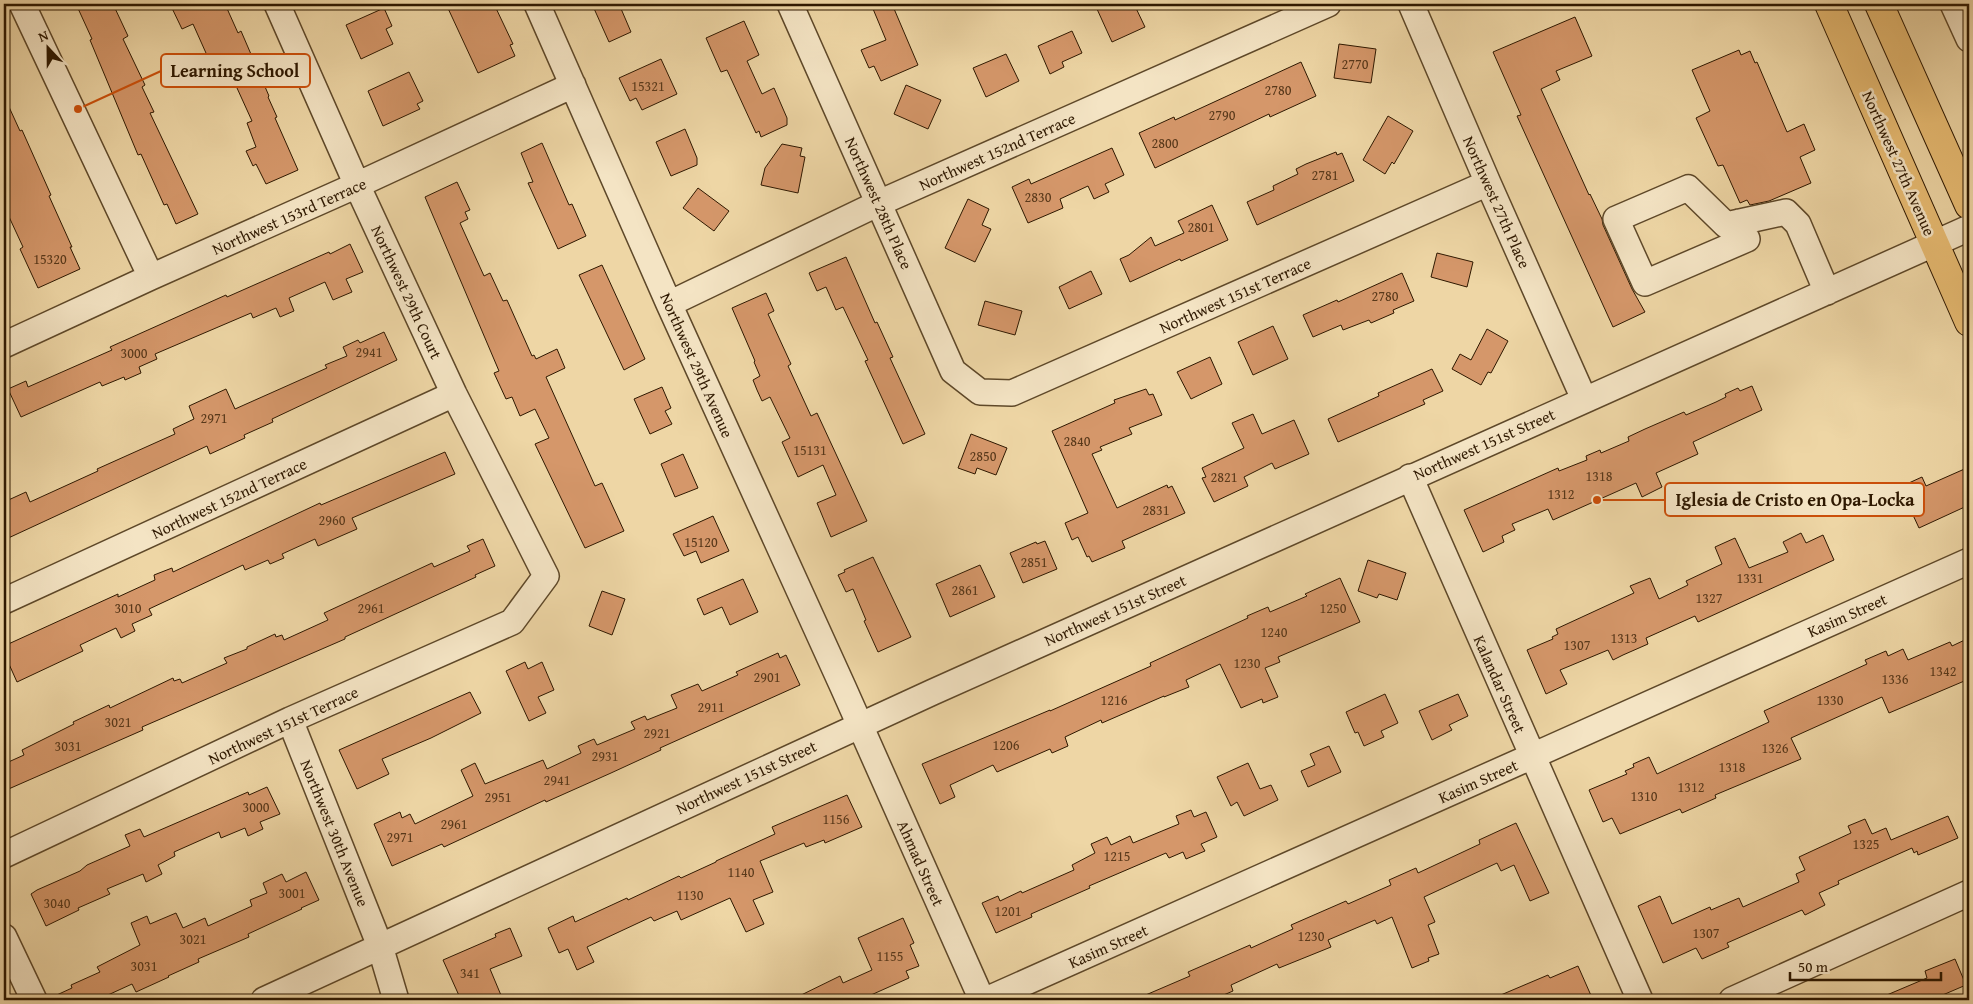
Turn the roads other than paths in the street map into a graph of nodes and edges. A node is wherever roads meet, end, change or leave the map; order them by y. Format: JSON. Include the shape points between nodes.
{"nodes":[{"id":1,"x":22,"y":4,"type":"edge"},
{"id":2,"x":277,"y":4,"type":"edge"},
{"id":3,"x":537,"y":4,"type":"edge"},
{"id":4,"x":790,"y":4,"type":"edge"},
{"id":5,"x":1328,"y":4,"type":"edge"},
{"id":6,"x":1412,"y":4,"type":"edge"},
{"id":7,"x":1829,"y":4,"type":"edge"},
{"id":8,"x":1879,"y":4,"type":"edge"},
{"id":9,"x":1952,"y":4,"type":"edge"},
{"id":10,"x":1969,"y":39,"type":"edge"},
{"id":11,"x":573,"y":85,"type":"junction"},
{"id":12,"x":1488,"y":183,"type":"junction"},
{"id":13,"x":358,"y":185,"type":"junction"},
{"id":14,"x":879,"y":203,"type":"junction"},
{"id":15,"x":1969,"y":205,"type":"edge"},
{"id":16,"x":1739,"y":222,"type":"junction"},
{"id":17,"x":1969,"y":228,"type":"edge"},
{"id":18,"x":1934,"y":244,"type":"junction"},
{"id":19,"x":151,"y":276,"type":"junction"},
{"id":20,"x":1827,"y":292,"type":"junction"},
{"id":21,"x":669,"y":304,"type":"junction"},
{"id":22,"x":1969,"y":322,"type":"edge"},
{"id":23,"x":4,"y":345,"type":"edge"},
{"id":24,"x":980,"y":392,"type":"joint"},
{"id":25,"x":454,"y":394,"type":"junction"},
{"id":26,"x":1584,"y":400,"type":"junction"},
{"id":27,"x":1410,"y":477,"type":"junction"},
{"id":28,"x":1969,"y":561,"type":"edge"},
{"id":29,"x":546,"y":576,"type":"joint"},
{"id":30,"x":4,"y":602,"type":"edge"},
{"id":31,"x":290,"y":720,"type":"junction"},
{"id":32,"x":860,"y":725,"type":"junction"},
{"id":33,"x":1532,"y":756,"type":"junction"},
{"id":34,"x":4,"y":855,"type":"edge"},
{"id":35,"x":1969,"y":893,"type":"edge"},
{"id":36,"x":4,"y":937,"type":"edge"},
{"id":37,"x":380,"y":946,"type":"junction"},
{"id":38,"x":34,"y":1000,"type":"edge"},
{"id":39,"x":264,"y":1000,"type":"edge"},
{"id":40,"x":396,"y":1000,"type":"edge"},
{"id":41,"x":984,"y":1000,"type":"edge"},
{"id":42,"x":1640,"y":1000,"type":"edge"},
{"id":43,"x":1732,"y":1000,"type":"edge"}],
"edges":[{"from":1,"to":19,"type":"street"},
{"from":2,"to":13,"type":"street","name":"Northwest 29th Court"},
{"from":3,"to":11,"type":"street","name":"Northwest 29th Avenue"},
{"from":4,"to":14,"type":"street","name":"Northwest 28th Place"},
{"from":5,"to":14,"type":"street","name":"Northwest 152nd Terrace"},
{"from":6,"to":12,"type":"street","name":"Northwest 27th Place"},
{"from":7,"to":18,"type":"main road","name":"Northwest 27th Avenue"},
{"from":8,"to":15,"type":"main road"},
{"from":9,"to":10,"type":"street"},
{"from":11,"to":13,"type":"street","name":"Northwest 153rd Terrace"},
{"from":11,"to":21,"type":"street","name":"Northwest 29th Avenue"},
{"from":12,"to":24,"type":"street","name":"Northwest 151st Terrace","via":[[1012,393]]},
{"from":12,"to":26,"type":"street","name":"Northwest 27th Place"},
{"from":13,"to":19,"type":"street","name":"Northwest 153rd Terrace"},
{"from":13,"to":25,"type":"street","name":"Northwest 29th Court"},
{"from":14,"to":21,"type":"street","name":"Northwest 152nd Terrace"},
{"from":14,"to":24,"type":"street","name":"Northwest 28th Place","via":[[953,371]]},
{"from":16,"to":16,"type":"street","via":[[1726,225],[1688,188],[1616,219],[1645,283],[1747,239]]},
{"from":16,"to":20,"type":"street","via":[[1786,212],[1798,224]]},
{"from":17,"to":18,"type":"street","name":"Northwest 151st Street"},
{"from":18,"to":20,"type":"street","name":"Northwest 151st Street"},
{"from":18,"to":22,"type":"main road","name":"Northwest 27th Avenue"},
{"from":19,"to":23,"type":"street","name":"Northwest 153rd Terrace"},
{"from":20,"to":26,"type":"street","name":"Northwest 151st Street"},
{"from":21,"to":32,"type":"street","name":"Northwest 29th Avenue"},
{"from":25,"to":29,"type":"street","name":"Northwest 29th Court"},
{"from":25,"to":30,"type":"street","name":"Northwest 152nd Terrace"},
{"from":26,"to":27,"type":"street","name":"Northwest 151st Street"},
{"from":27,"to":32,"type":"street","name":"Northwest 151st Street"},
{"from":27,"to":33,"type":"street","name":"Kalandar Street"},
{"from":28,"to":33,"type":"street","name":"Kasim Street"},
{"from":29,"to":31,"type":"street","name":"Northwest 151st Terrace","via":[[512,622]]},
{"from":31,"to":34,"type":"street","name":"Northwest 151st Terrace"},
{"from":31,"to":37,"type":"street","name":"Northwest 30th Avenue"},
{"from":32,"to":37,"type":"street","name":"Northwest 151st Street"},
{"from":32,"to":41,"type":"street","name":"Ahmad Street"},
{"from":33,"to":41,"type":"street","name":"Kasim Street"},
{"from":33,"to":42,"type":"street","name":"Kalandar Street"},
{"from":35,"to":43,"type":"street"},
{"from":36,"to":38,"type":"street"},
{"from":37,"to":39,"type":"street","name":"Northwest 151st Street"},
{"from":37,"to":40,"type":"street","name":"Northwest 30th Avenue"}]}
